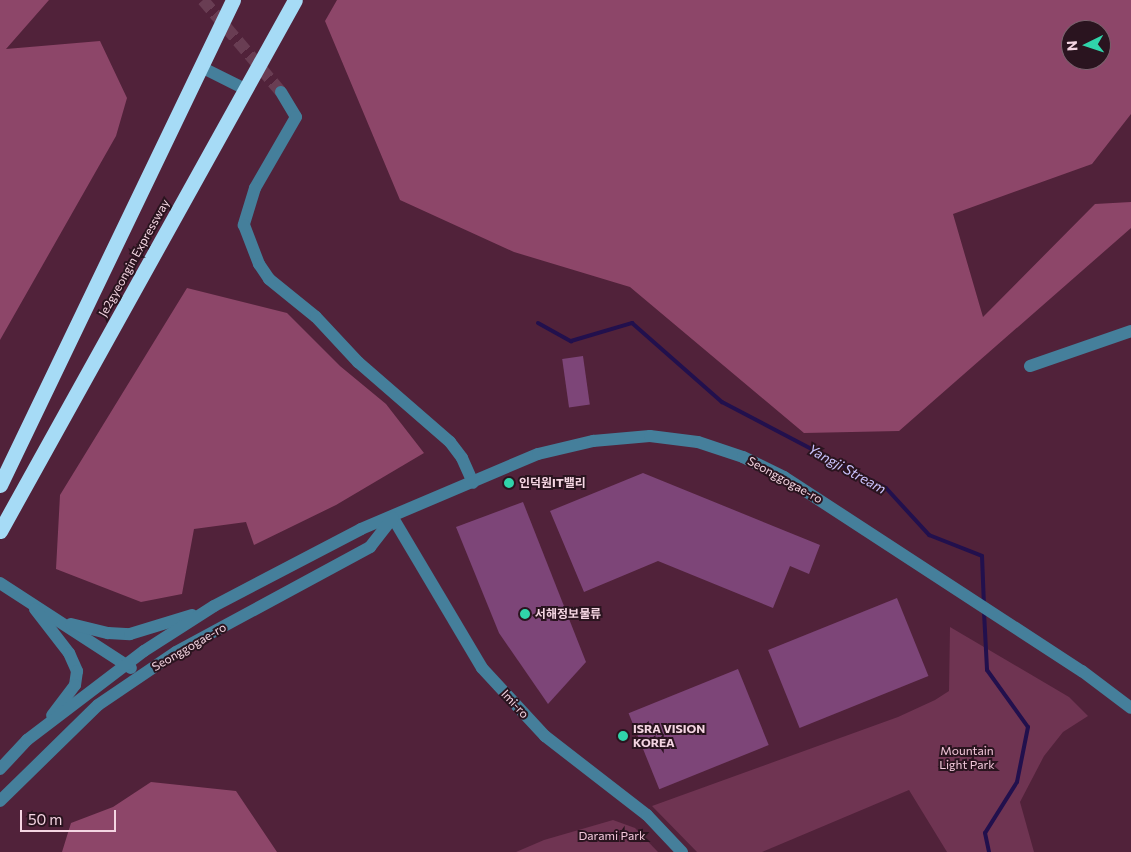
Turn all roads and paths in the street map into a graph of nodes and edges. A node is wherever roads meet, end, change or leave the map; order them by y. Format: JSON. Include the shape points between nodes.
{"nodes":[{"id":1,"x":232,"y":0,"type":"edge"},
{"id":2,"x":295,"y":0,"type":"edge"},
{"id":3,"x":201,"y":67,"type":"junction"},
{"id":4,"x":245,"y":89,"type":"junction"},
{"id":5,"x":281,"y":92,"type":"tunnel mouth"},
{"id":6,"x":1131,"y":331,"type":"edge"},
{"id":7,"x":1030,"y":366,"type":"dead end"},
{"id":8,"x":474,"y":483,"type":"junction"},
{"id":9,"x":0,"y":485,"type":"edge"},
{"id":10,"x":394,"y":518,"type":"junction"},
{"id":11,"x":0,"y":530,"type":"edge"},
{"id":12,"x":0,"y":583,"type":"edge"},
{"id":13,"x":30,"y":603,"type":"junction"},
{"id":14,"x":213,"y":608,"type":"junction"},
{"id":15,"x":62,"y":622,"type":"junction"},
{"id":16,"x":126,"y":665,"type":"junction"},
{"id":17,"x":142,"y":676,"type":"junction"},
{"id":18,"x":1131,"y":708,"type":"edge"},
{"id":19,"x":44,"y":726,"type":"junction"},
{"id":20,"x":0,"y":770,"type":"edge"},
{"id":21,"x":0,"y":801,"type":"edge"},
{"id":22,"x":682,"y":852,"type":"edge"}],
"edges":[{"from":1,"to":3,"type":"highway","name":"Je2gyeongin Expressway"},
{"from":2,"to":4,"type":"highway","name":"Je2gyeongin Expressway"},
{"from":3,"to":4,"type":"street"},
{"from":3,"to":9,"type":"highway","name":"Je2gyeongin Expressway"},
{"from":4,"to":11,"type":"highway","name":"Je2gyeongin Expressway"},
{"from":5,"to":8,"type":"street","via":[[296,117],[291,132],[255,188],[244,225],[259,264],[269,279],[316,317],[358,362],[450,442]]},
{"from":6,"to":7,"type":"street"},
{"from":8,"to":10,"type":"street","name":"Seonggogae-ro"},
{"from":8,"to":18,"type":"street","name":"Seonggogae-ro","via":[[538,454],[593,441],[650,436],[698,442],[743,457],[784,477],[1082,671]]},
{"from":10,"to":14,"type":"street","name":"Seonggogae-ro","via":[[361,530]]},
{"from":10,"to":17,"type":"street","name":"Seonggogae-ro","via":[[370,547],[176,652]]},
{"from":10,"to":22,"type":"street","name":"Imi-ro","via":[[482,668],[545,736],[647,815]]},
{"from":12,"to":13,"type":"street"},
{"from":13,"to":15,"type":"street"},
{"from":13,"to":19,"type":"street","via":[[69,653],[77,671],[75,685]]},
{"from":14,"to":15,"type":"street","via":[[130,634],[108,633]]},
{"from":14,"to":16,"type":"street","name":"Seonggogae-ro"},
{"from":15,"to":16,"type":"street"},
{"from":16,"to":17,"type":"street"},
{"from":16,"to":19,"type":"street","name":"Seonggogae-ro"},
{"from":17,"to":21,"type":"street","name":"Seonggogae-ro","via":[[98,705]]},
{"from":19,"to":20,"type":"street","name":"Seonggogae-ro"}]}
